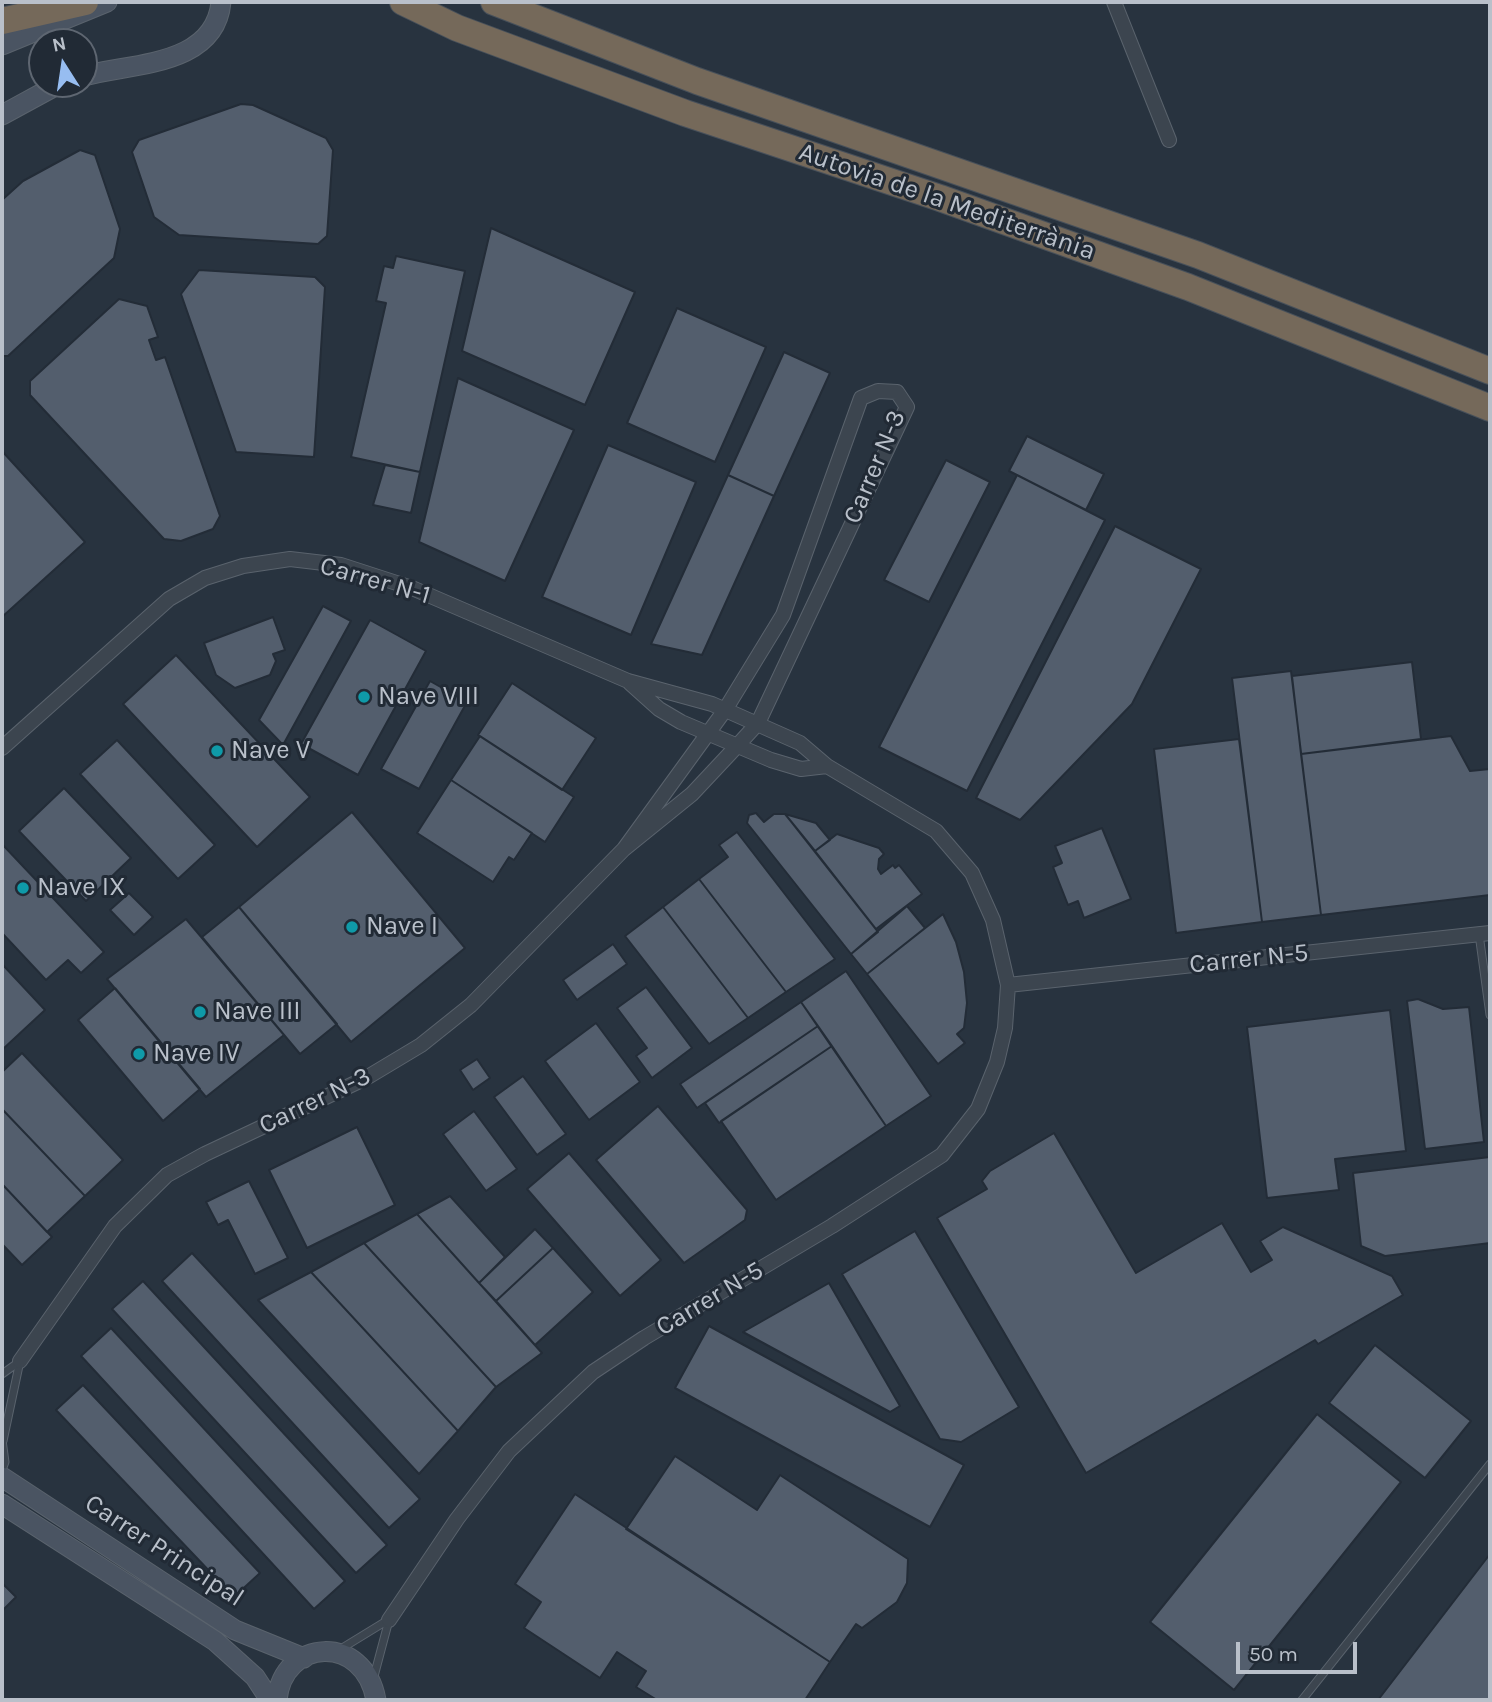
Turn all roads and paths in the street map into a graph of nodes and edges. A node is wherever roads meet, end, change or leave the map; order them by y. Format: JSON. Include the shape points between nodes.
{"nodes":[{"id":1,"x":85,"y":2,"type":"edge"},
{"id":2,"x":107,"y":2,"type":"edge"},
{"id":3,"x":220,"y":2,"type":"edge"},
{"id":4,"x":403,"y":2,"type":"edge"},
{"id":5,"x":494,"y":2,"type":"edge"},
{"id":6,"x":1114,"y":2,"type":"edge"},
{"id":7,"x":2,"y":21,"type":"edge"},
{"id":8,"x":2,"y":45,"type":"edge"},
{"id":9,"x":98,"y":73,"type":"edge"},
{"id":10,"x":33,"y":98,"type":"edge"},
{"id":11,"x":2,"y":115,"type":"edge"},
{"id":12,"x":1169,"y":140,"type":"dead end"},
{"id":13,"x":1490,"y":371,"type":"edge"},
{"id":14,"x":1490,"y":408,"type":"edge"},
{"id":15,"x":628,"y":681,"type":"junction"},
{"id":16,"x":725,"y":710,"type":"junction"},
{"id":17,"x":758,"y":723,"type":"junction"},
{"id":18,"x":708,"y":734,"type":"junction"},
{"id":19,"x":737,"y":746,"type":"junction"},
{"id":20,"x":2,"y":748,"type":"edge"},
{"id":21,"x":827,"y":765,"type":"junction"},
{"id":22,"x":624,"y":849,"type":"junction"},
{"id":23,"x":1485,"y":934,"type":"edge"},
{"id":24,"x":1008,"y":985,"type":"junction"},
{"id":25,"x":1490,"y":1016,"type":"edge"},
{"id":26,"x":20,"y":1361,"type":"junction"},
{"id":27,"x":2,"y":1374,"type":"edge"},
{"id":28,"x":2,"y":1440,"type":"edge"},
{"id":29,"x":1490,"y":1464,"type":"edge"},
{"id":30,"x":2,"y":1470,"type":"edge"},
{"id":31,"x":2,"y":1477,"type":"edge"},
{"id":32,"x":2,"y":1504,"type":"edge"},
{"id":33,"x":389,"y":1620,"type":"junction"},
{"id":34,"x":335,"y":1652,"type":"junction"},
{"id":35,"x":304,"y":1658,"type":"junction"},
{"id":36,"x":374,"y":1691,"type":"edge"},
{"id":37,"x":270,"y":1700,"type":"edge"},
{"id":38,"x":277,"y":1700,"type":"edge"},
{"id":39,"x":1302,"y":1700,"type":"edge"}],
"edges":[{"from":1,"to":7,"type":"highway"},
{"from":2,"to":8,"type":"street"},
{"from":3,"to":9,"type":"street","via":[[212,27],[181,53]]},
{"from":4,"to":14,"type":"highway","name":"Autovia de la Mediterrània","via":[[457,28],[685,113],[1188,287]]},
{"from":5,"to":13,"type":"highway","name":"Autovia de la Mediterrània","via":[[697,81],[1198,255]]},
{"from":6,"to":12,"type":"street"},
{"from":10,"to":11,"type":"street"},
{"from":15,"to":16,"type":"street","name":"Carrer N-1"},
{"from":15,"to":18,"type":"street","name":"Carrer N-1","via":[[659,709]]},
{"from":15,"to":20,"type":"street","name":"Carrer N-1","via":[[412,588],[341,565],[290,559],[205,578],[169,599]]},
{"from":16,"to":17,"type":"street","name":"Carrer N-1"},
{"from":16,"to":17,"type":"street","name":"Carrer N-3","via":[[783,615],[861,398],[878,391],[897,392],[907,407]]},
{"from":16,"to":18,"type":"street","name":"Carrer N-3"},
{"from":17,"to":19,"type":"street","name":"Carrer N-3"},
{"from":17,"to":21,"type":"street","name":"Carrer N-1","via":[[800,743]]},
{"from":18,"to":19,"type":"street","name":"Carrer N-1"},
{"from":18,"to":22,"type":"street","name":"Carrer N-3"},
{"from":19,"to":21,"type":"street","name":"Carrer N-1","via":[[801,769]]},
{"from":19,"to":22,"type":"street","name":"Carrer N-3","via":[[692,794]]},
{"from":21,"to":24,"type":"street","name":"Carrer N-5","via":[[936,831],[972,873],[993,920]]},
{"from":22,"to":26,"type":"street","name":"Carrer N-3","via":[[471,1005],[421,1045],[366,1079],[167,1175],[115,1227]]},
{"from":23,"to":24,"type":"street","name":"Carrer N-5"},
{"from":23,"to":25,"type":"lane"},
{"from":24,"to":33,"type":"street","name":"Carrer N-5","via":[[997,1062],[978,1110],[942,1155],[593,1372],[509,1451]]},
{"from":26,"to":27,"type":"lane"},
{"from":26,"to":28,"type":"lane"},
{"from":28,"to":30,"type":"lane"},
{"from":29,"to":39,"type":"lane"},
{"from":31,"to":35,"type":"street","name":"Carrer Principal","via":[[234,1629]]},
{"from":32,"to":37,"type":"street","name":"Carrer Principal","via":[[215,1641],[254,1677]]},
{"from":33,"to":34,"type":"lane"},
{"from":33,"to":36,"type":"lane"},
{"from":34,"to":35,"type":"street"},
{"from":34,"to":36,"type":"street","via":[[362,1666]]},
{"from":35,"to":38,"type":"street","via":[[283,1677]]}]}
